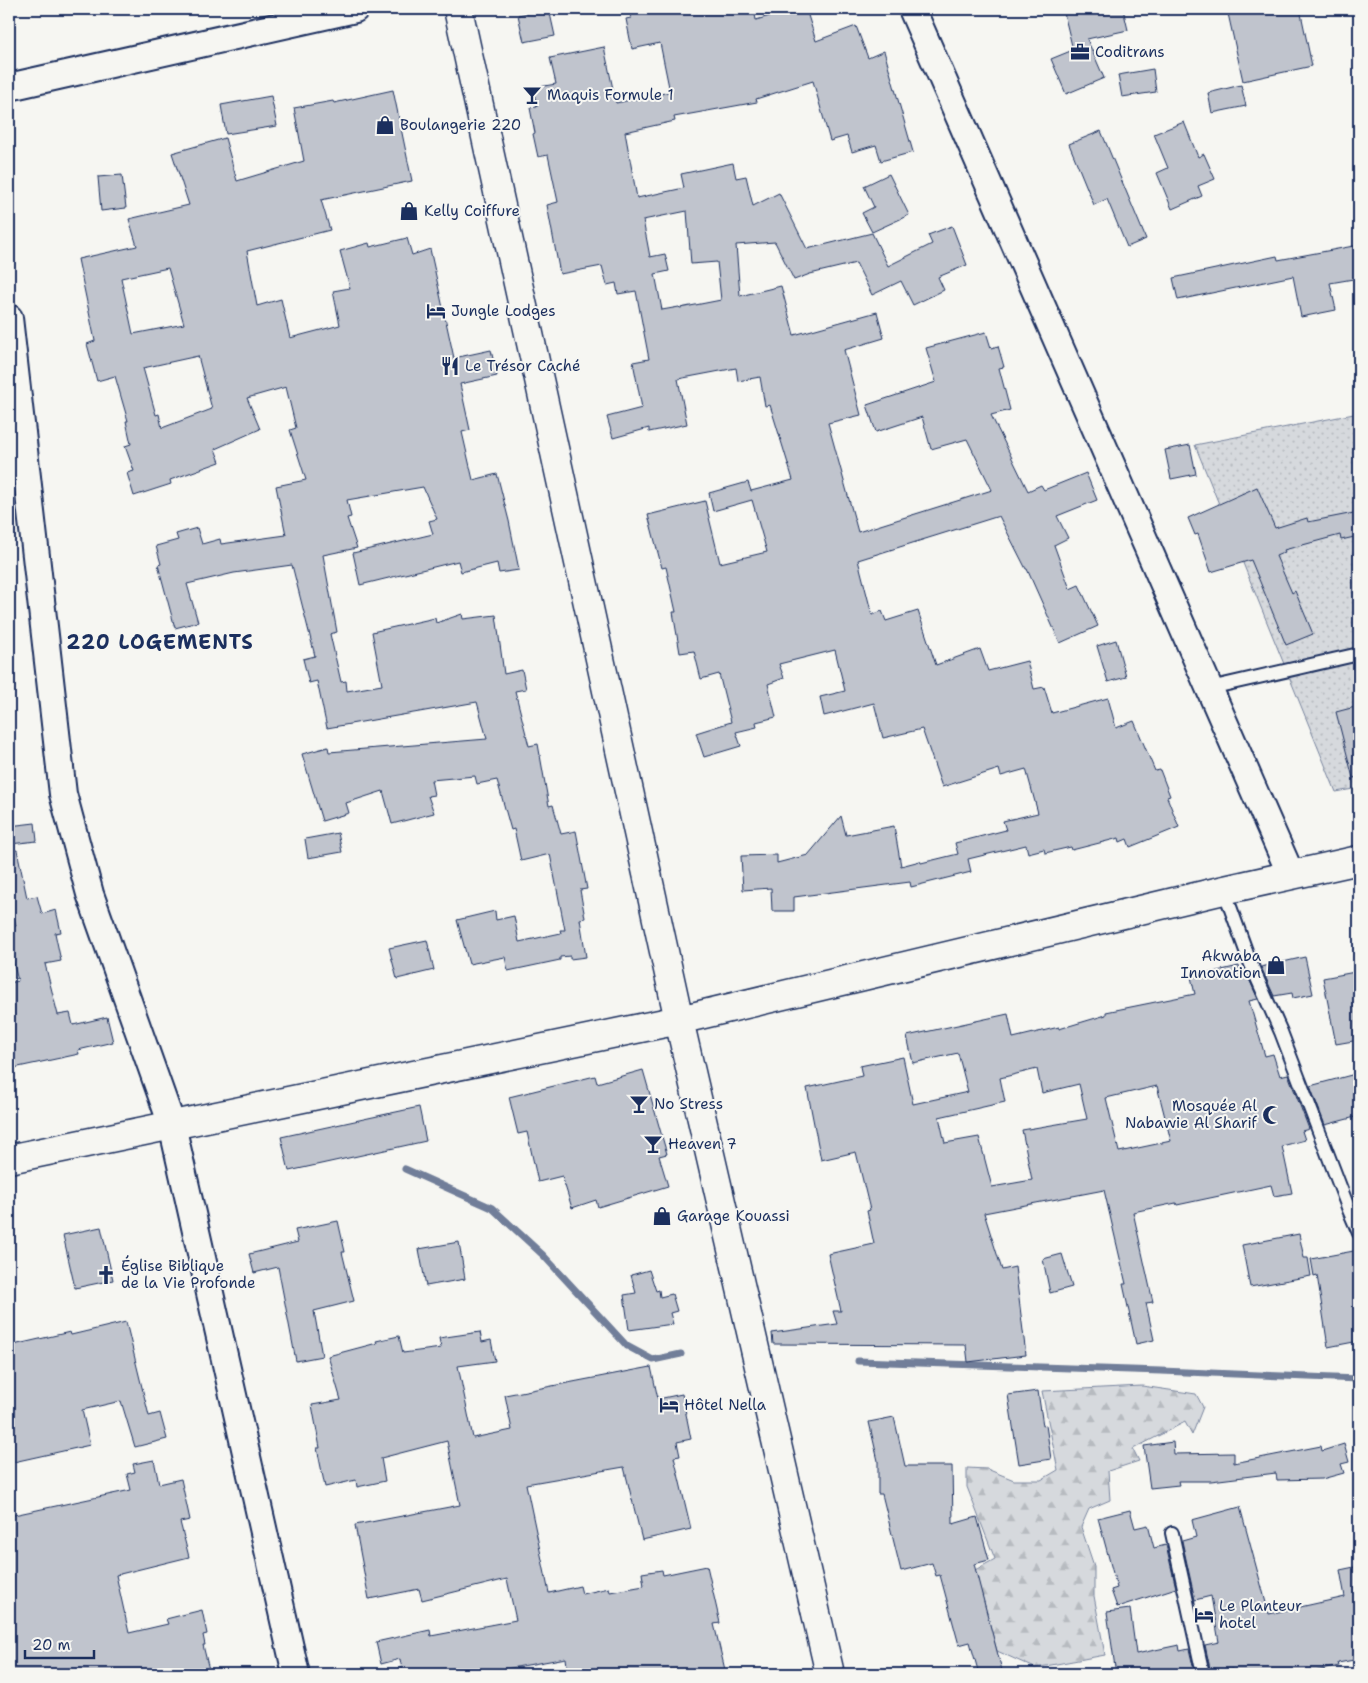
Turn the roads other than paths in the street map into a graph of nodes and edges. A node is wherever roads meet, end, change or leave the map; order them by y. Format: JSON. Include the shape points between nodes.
{"nodes":[{"id":1,"x":355,"y":9,"type":"edge"},
{"id":2,"x":458,"y":9,"type":"edge"},
{"id":3,"x":912,"y":9,"type":"edge"},
{"id":4,"x":9,"y":86,"type":"edge"},
{"id":5,"x":9,"y":318,"type":"edge"},
{"id":6,"x":1359,"y":654,"type":"edge"},
{"id":7,"x":1210,"y":688,"type":"junction"},
{"id":8,"x":1359,"y":860,"type":"edge"},
{"id":9,"x":1291,"y":875,"type":"junction"},
{"id":10,"x":1224,"y":890,"type":"junction"},
{"id":11,"x":679,"y":1020,"type":"junction"},
{"id":12,"x":172,"y":1126,"type":"junction"},
{"id":13,"x":9,"y":1159,"type":"edge"},
{"id":14,"x":1359,"y":1233,"type":"edge"},
{"id":15,"x":1172,"y":1533,"type":"dead end"},
{"id":16,"x":296,"y":1674,"type":"edge"},
{"id":17,"x":830,"y":1674,"type":"edge"},
{"id":18,"x":1203,"y":1674,"type":"edge"}],
"edges":[{"from":1,"to":4,"type":"street"},
{"from":2,"to":11,"type":"street"},
{"from":3,"to":7,"type":"street"},
{"from":5,"to":12,"type":"street","via":[[62,794],[90,894]]},
{"from":6,"to":7,"type":"lane"},
{"from":7,"to":9,"type":"street"},
{"from":8,"to":9,"type":"street"},
{"from":9,"to":10,"type":"street"},
{"from":10,"to":11,"type":"street"},
{"from":10,"to":14,"type":"lane"},
{"from":11,"to":12,"type":"street"},
{"from":11,"to":17,"type":"street"},
{"from":12,"to":13,"type":"street"},
{"from":12,"to":16,"type":"street"},
{"from":15,"to":18,"type":"lane"}]}
